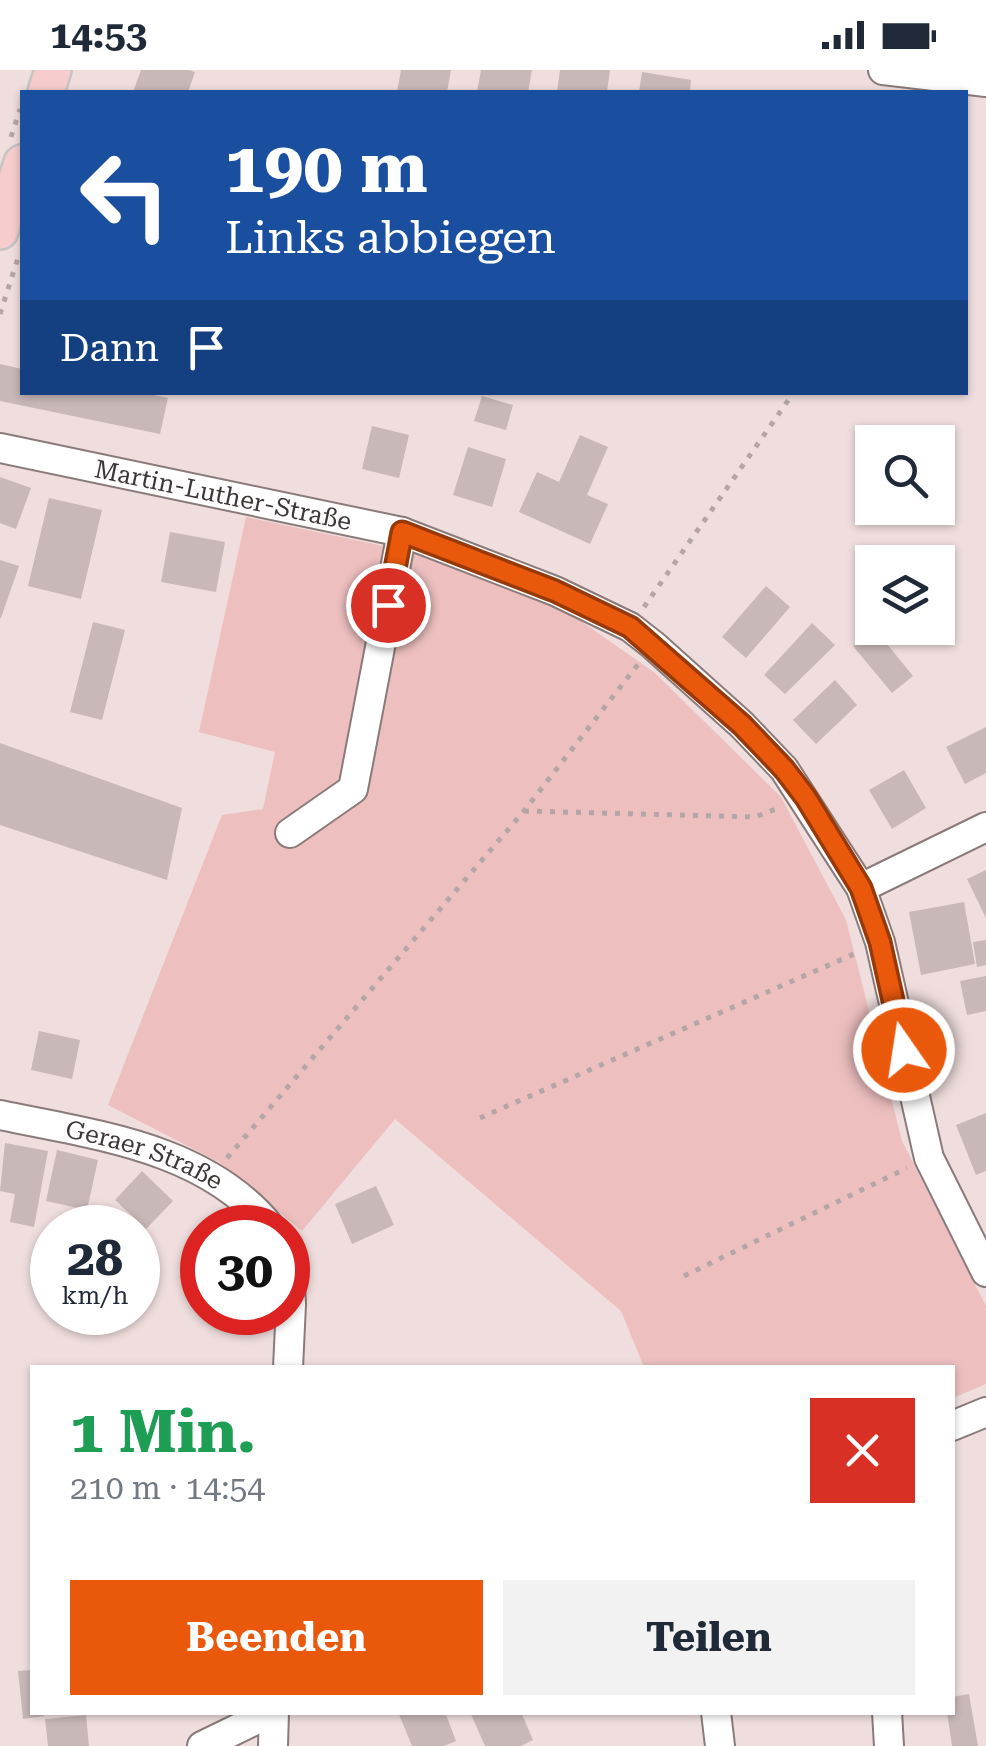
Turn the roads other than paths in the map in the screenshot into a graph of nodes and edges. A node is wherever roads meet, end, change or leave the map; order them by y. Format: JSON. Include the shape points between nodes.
{"nodes":[{"id":1,"x":882,"y":70,"type":"edge"},
{"id":2,"x":986,"y":82,"type":"edge"},
{"id":3,"x":20,"y":169,"type":"edge"},
{"id":4,"x":0,"y":231,"type":"edge"},
{"id":5,"x":0,"y":448,"type":"edge"},
{"id":6,"x":402,"y":532,"type":"junction"},
{"id":7,"x":986,"y":828,"type":"edge"},
{"id":8,"x":290,"y":832,"type":"dead end"},
{"id":9,"x":861,"y":888,"type":"junction"},
{"id":10,"x":0,"y":1115,"type":"edge"},
{"id":11,"x":249,"y":1205,"type":"edge"},
{"id":12,"x":986,"y":1272,"type":"edge"},
{"id":13,"x":290,"y":1335,"type":"edge"},
{"id":14,"x":288,"y":1365,"type":"edge"},
{"id":15,"x":986,"y":1412,"type":"edge"},
{"id":16,"x":955,"y":1425,"type":"edge"},
{"id":17,"x":267,"y":1715,"type":"edge"},
{"id":18,"x":273,"y":1715,"type":"edge"},
{"id":19,"x":716,"y":1715,"type":"edge"},
{"id":20,"x":887,"y":1715,"type":"edge"},
{"id":21,"x":202,"y":1746,"type":"edge"},
{"id":22,"x":273,"y":1746,"type":"edge"},
{"id":23,"x":720,"y":1746,"type":"edge"},
{"id":24,"x":889,"y":1746,"type":"edge"}],
"edges":[{"from":1,"to":2,"type":"street"},
{"from":3,"to":4,"type":"main road"},
{"from":5,"to":6,"type":"street","name":"Martin-Luther-Straße"},
{"from":6,"to":8,"type":"street","via":[[353,789]]},
{"from":6,"to":9,"type":"street","name":"Martin-Luther-Straße","via":[[630,627],[784,769]]},
{"from":7,"to":9,"type":"street"},
{"from":9,"to":12,"type":"street","name":"Martin-Luther-Straße","via":[[880,942],[929,1158]]},
{"from":10,"to":11,"type":"street","name":"Geraer Straße","via":[[141,1145],[211,1176]]},
{"from":13,"to":14,"type":"street"},
{"from":15,"to":16,"type":"street"},
{"from":17,"to":21,"type":"street"},
{"from":18,"to":22,"type":"street"},
{"from":19,"to":23,"type":"street"},
{"from":20,"to":24,"type":"street"}]}
